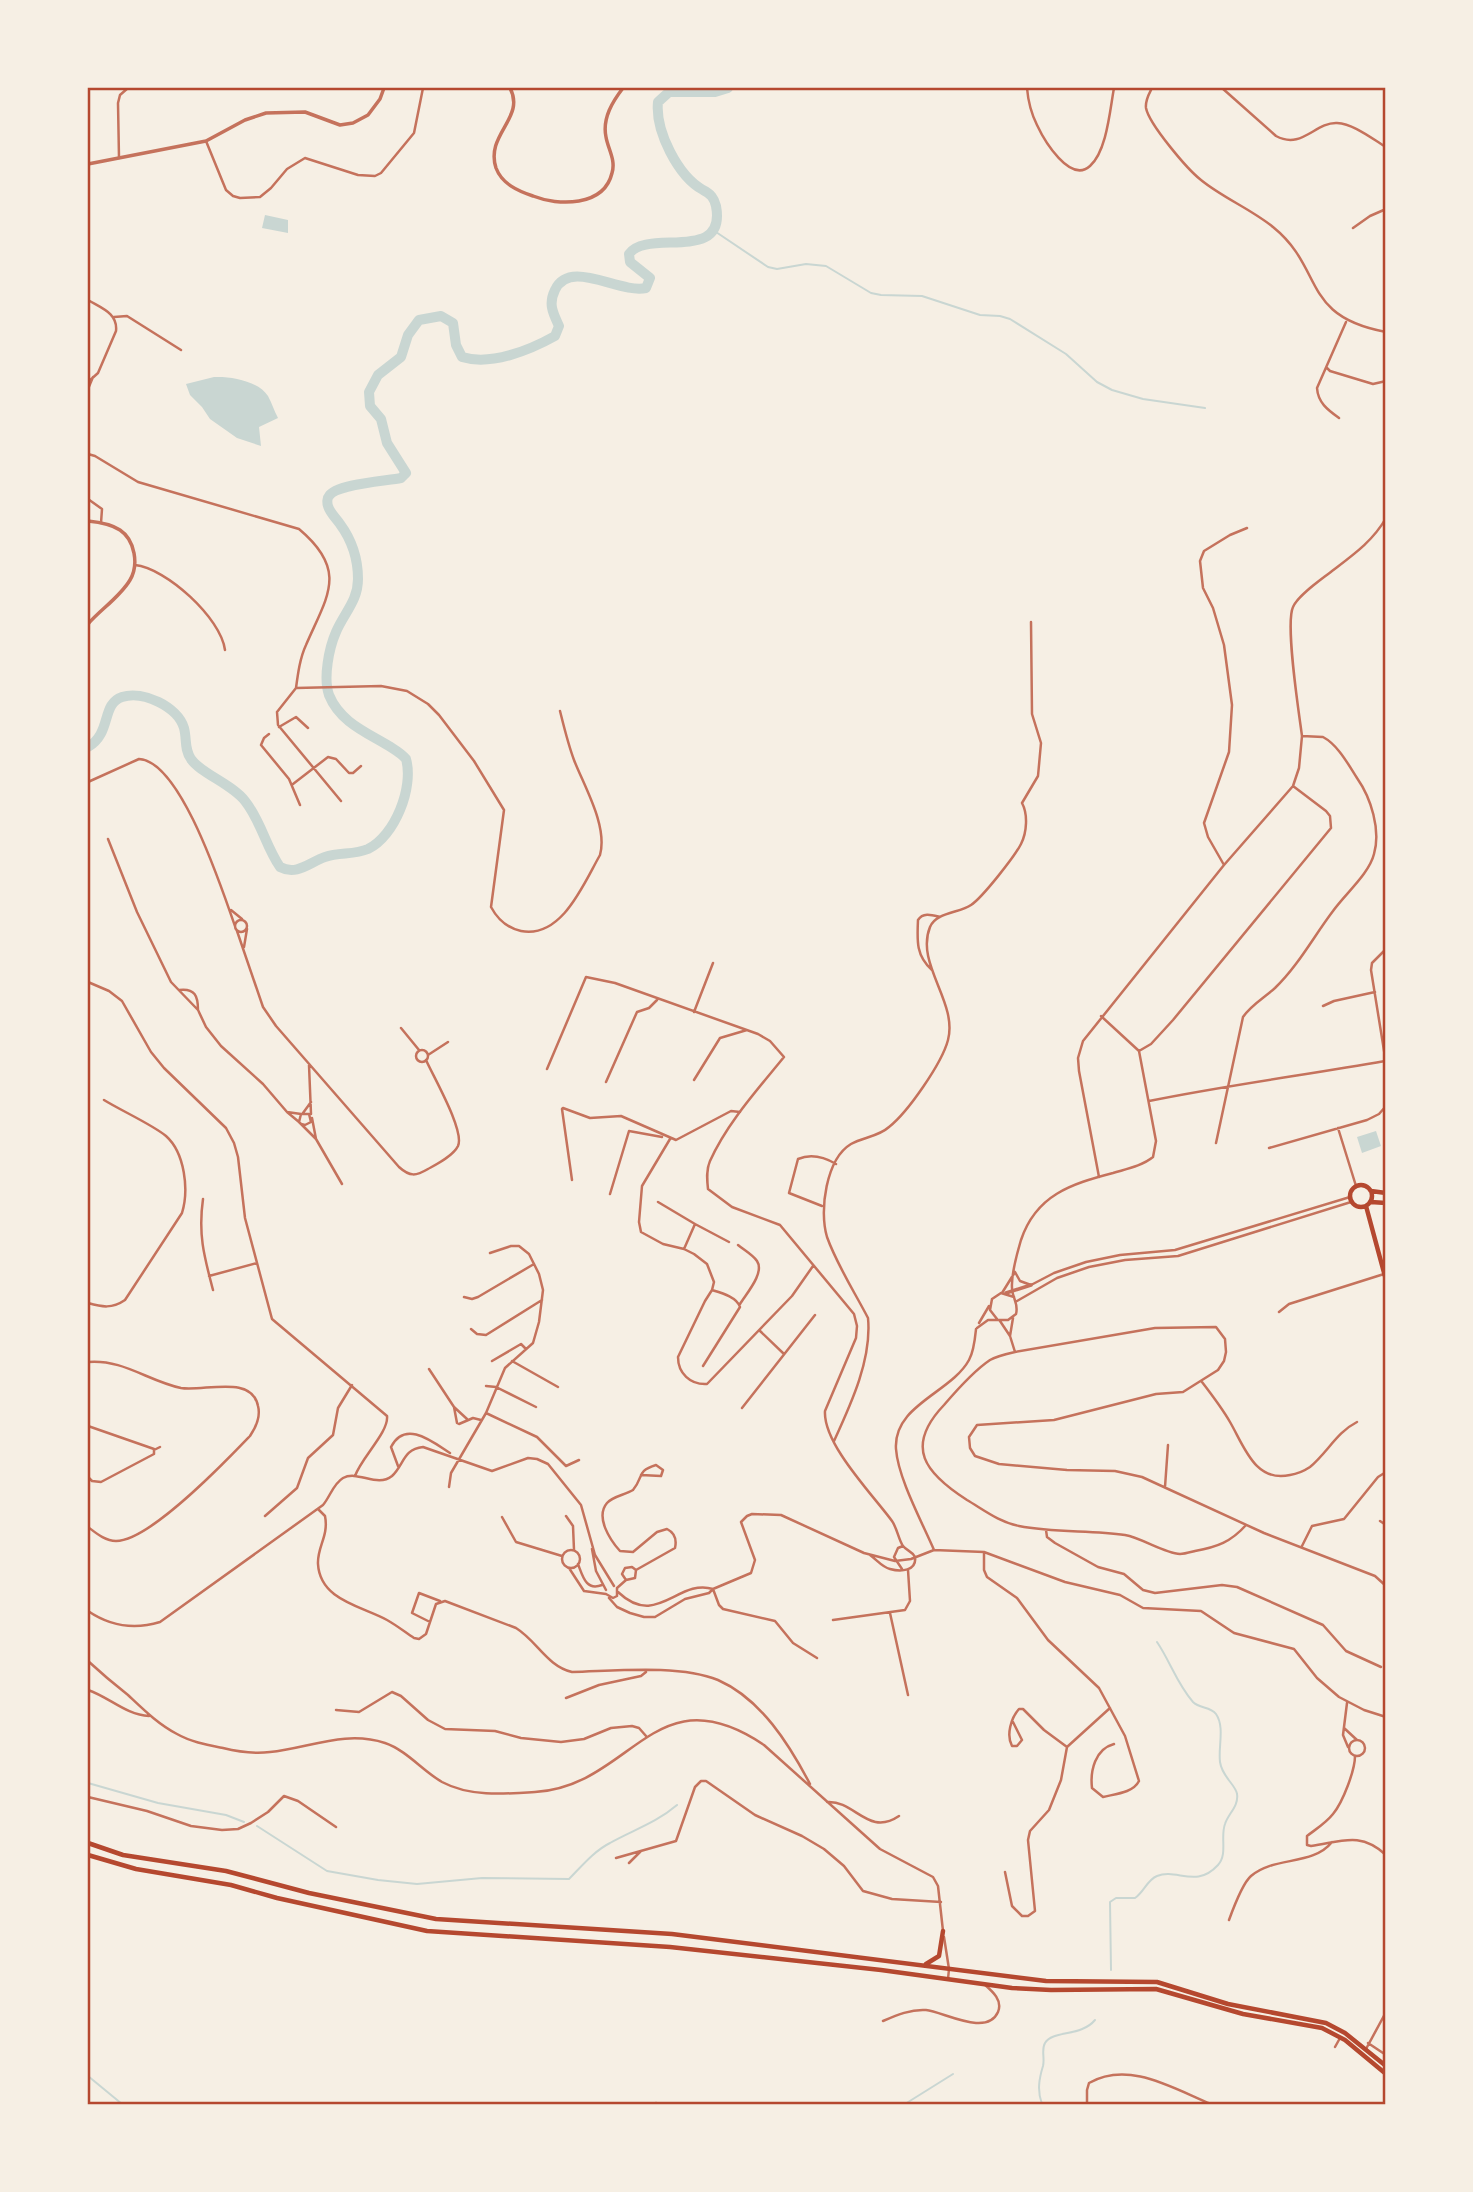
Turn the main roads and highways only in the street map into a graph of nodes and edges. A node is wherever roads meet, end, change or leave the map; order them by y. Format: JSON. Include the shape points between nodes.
{"nodes":[{"id":1,"x":1371,"y":1191,"type":"junction"},
{"id":2,"x":1385,"y":1193,"type":"edge"},
{"id":3,"x":1371,"y":1202,"type":"junction"},
{"id":4,"x":1385,"y":1203,"type":"edge"},
{"id":5,"x":1366,"y":1206,"type":"junction"},
{"id":6,"x":1385,"y":1277,"type":"edge"},
{"id":7,"x":88,"y":1843,"type":"edge"},
{"id":8,"x":88,"y":1856,"type":"edge"},
{"id":9,"x":943,"y":1931,"type":"road end"},
{"id":10,"x":923,"y":1965,"type":"junction"},
{"id":11,"x":1385,"y":2066,"type":"edge"},
{"id":12,"x":1385,"y":2074,"type":"edge"}],
"edges":[{"from":1,"to":2,"type":"main road"},
{"from":1,"to":3,"type":"main road"},
{"from":1,"to":5,"type":"main road","via":[[1356,1186],[1350,1200],[1356,1207]]},
{"from":3,"to":4,"type":"main road"},
{"from":3,"to":5,"type":"main road"},
{"from":5,"to":6,"type":"main road"},
{"from":7,"to":10,"type":"main road","via":[[122,1855],[226,1871],[436,1919],[672,1934]]},
{"from":8,"to":12,"type":"main road","via":[[427,1931],[670,1947],[1051,1990],[1156,1989],[1243,2014],[1322,2028]]},
{"from":9,"to":10,"type":"main road","via":[[939,1956]]},
{"from":10,"to":11,"type":"main road","via":[[1046,1981],[1157,1982],[1228,2004],[1326,2023]]}]}
